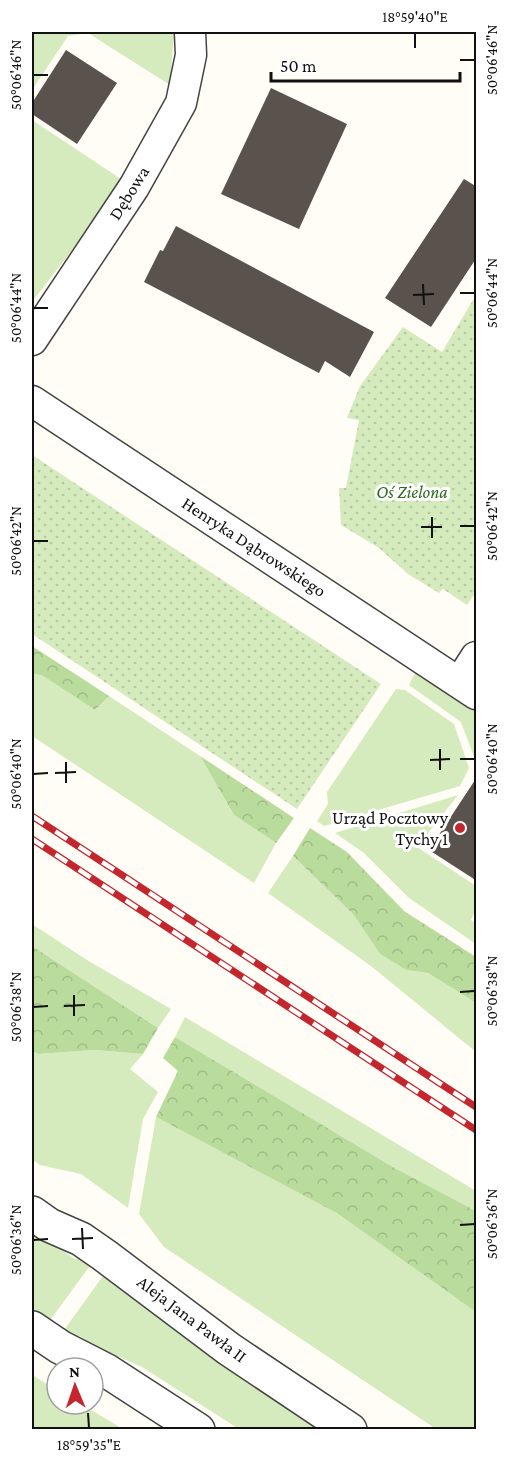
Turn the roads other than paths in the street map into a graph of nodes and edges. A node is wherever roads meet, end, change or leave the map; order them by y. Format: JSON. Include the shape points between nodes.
{"nodes":[{"id":1,"x":190,"y":32,"type":"edge"},
{"id":2,"x":32,"y":340,"type":"edge"},
{"id":3,"x":32,"y":401,"type":"edge"},
{"id":4,"x":477,"y":657,"type":"edge"},
{"id":5,"x":468,"y":688,"type":"edge"},
{"id":6,"x":32,"y":1213,"type":"edge"},
{"id":7,"x":32,"y":1328,"type":"edge"},
{"id":8,"x":345,"y":1427,"type":"edge"},
{"id":9,"x":198,"y":1430,"type":"edge"}],
"edges":[{"from":1,"to":2,"type":"street","name":"Dębowa","via":[[191,55],[181,104],[134,187]]},
{"from":3,"to":5,"type":"street","name":"Henryka Dąbrowskiego"},
{"from":4,"to":5,"type":"street"},
{"from":6,"to":8,"type":"street","name":"Aleja Jana Pawła II","via":[[49,1226],[97,1249],[229,1349]]},
{"from":7,"to":9,"type":"street"}]}
